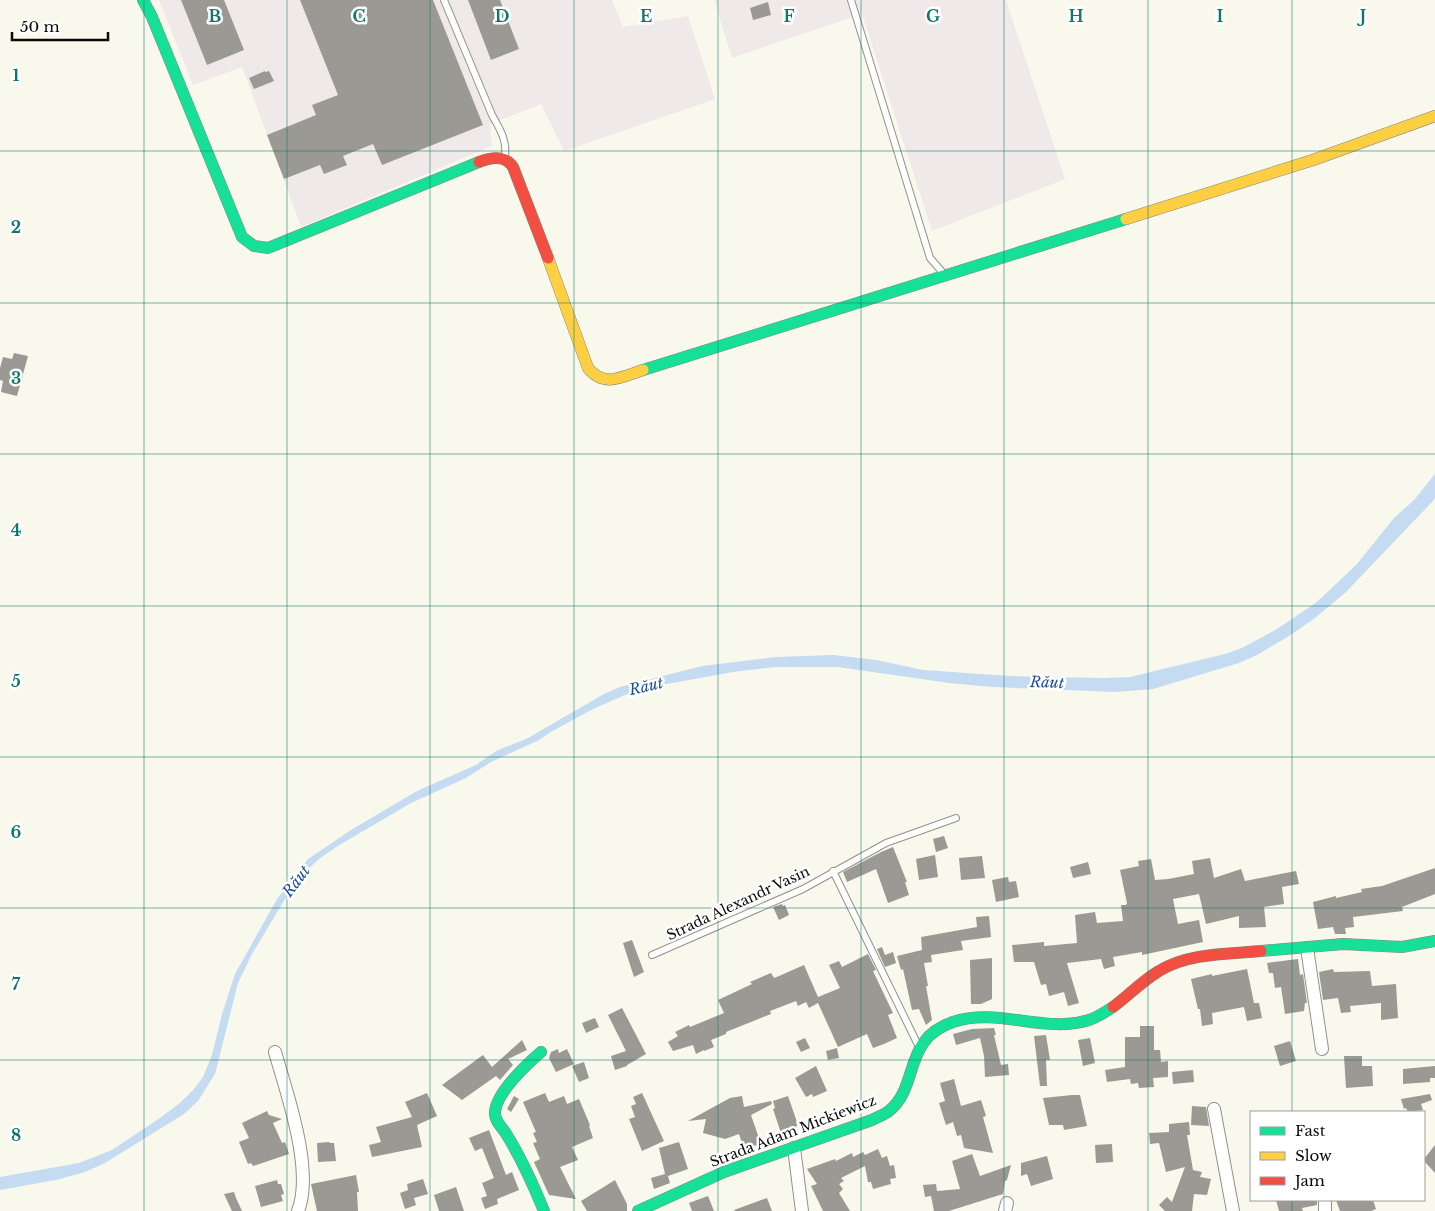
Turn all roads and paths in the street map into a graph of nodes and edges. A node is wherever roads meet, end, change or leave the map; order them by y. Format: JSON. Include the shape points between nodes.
{"nodes":[{"id":1,"x":143,"y":0,"type":"edge"},
{"id":2,"x":444,"y":0,"type":"edge"},
{"id":3,"x":851,"y":0,"type":"edge"},
{"id":4,"x":1435,"y":116,"type":"edge"},
{"id":5,"x":505,"y":159,"type":"junction"},
{"id":6,"x":945,"y":274,"type":"junction"},
{"id":7,"x":956,"y":818,"type":"dead end"},
{"id":8,"x":833,"y":871,"type":"junction"},
{"id":9,"x":1435,"y":941,"type":"edge"},
{"id":10,"x":1307,"y":948,"type":"junction"},
{"id":11,"x":652,"y":955,"type":"dead end"},
{"id":12,"x":920,"y":1049,"type":"junction"},
{"id":13,"x":1322,"y":1049,"type":"dead end"},
{"id":14,"x":275,"y":1052,"type":"dead end"},
{"id":15,"x":541,"y":1052,"type":"dead end"},
{"id":16,"x":1214,"y":1109,"type":"dead end"},
{"id":17,"x":794,"y":1148,"type":"junction"},
{"id":18,"x":298,"y":1211,"type":"edge"},
{"id":19,"x":544,"y":1211,"type":"edge"},
{"id":20,"x":638,"y":1211,"type":"edge"},
{"id":21,"x":802,"y":1211,"type":"edge"},
{"id":22,"x":1233,"y":1211,"type":"edge"}],
"edges":[{"from":1,"to":5,"type":"street","via":[[242,237],[250,245],[268,248],[487,159]]},
{"from":2,"to":5,"type":"lane","via":[[501,131],[506,145]]},
{"from":3,"to":6,"type":"lane","via":[[930,258]]},
{"from":4,"to":6,"type":"street","via":[[1313,160]]},
{"from":5,"to":6,"type":"street","via":[[516,172],[588,368],[603,380],[618,378]]},
{"from":7,"to":8,"type":"lane","name":"Strada Alexandr Vasin","via":[[886,843]]},
{"from":8,"to":11,"type":"lane","name":"Strada Alexandr Vasin","via":[[803,889]]},
{"from":8,"to":12,"type":"lane"},
{"from":9,"to":10,"type":"street","name":"Strada Adam Mickiewicz","via":[[1402,947],[1343,944]]},
{"from":10,"to":12,"type":"street","name":"Strada Adam Mickiewicz","via":[[1210,956],[1176,963],[1162,968],[1099,1017],[1074,1023],[994,1018],[956,1021],[932,1032]]},
{"from":10,"to":13,"type":"street"},
{"from":12,"to":17,"type":"street","name":"Strada Adam Mickiewicz","via":[[907,1083],[888,1111],[872,1120]]},
{"from":14,"to":18,"type":"street","via":[[303,1168],[304,1184]]},
{"from":15,"to":19,"type":"street","via":[[505,1092],[495,1112]]},
{"from":16,"to":22,"type":"street"},
{"from":17,"to":20,"type":"street","name":"Strada Adam Mickiewicz","via":[[730,1170]]},
{"from":17,"to":21,"type":"street"}]}
